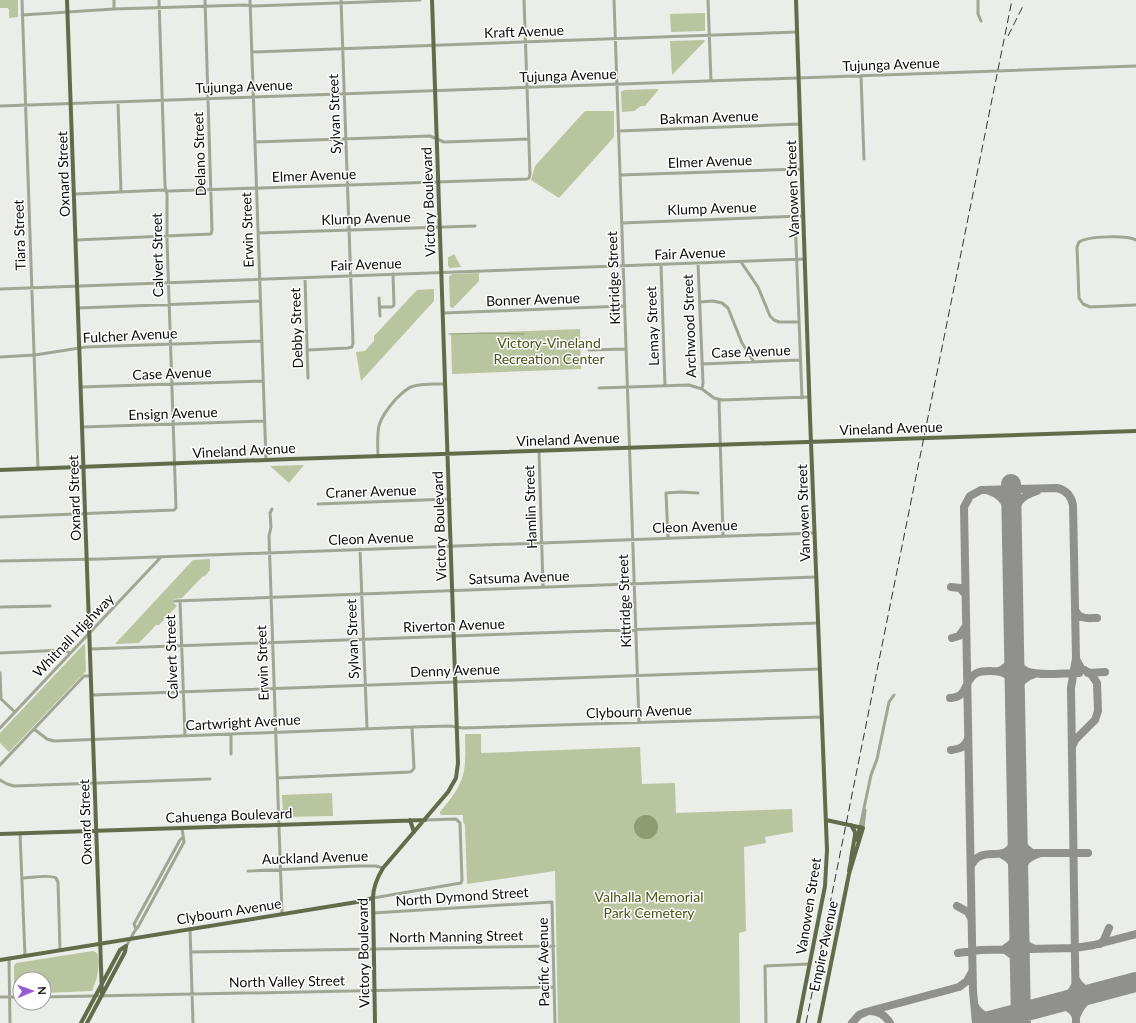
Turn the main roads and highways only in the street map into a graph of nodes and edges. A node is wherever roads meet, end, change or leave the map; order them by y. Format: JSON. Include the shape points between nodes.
{"nodes":[{"id":1,"x":67,"y":0,"type":"edge"},
{"id":2,"x":432,"y":0,"type":"edge"},
{"id":3,"x":796,"y":0,"type":"edge"},
{"id":4,"x":1136,"y":431,"type":"edge"},
{"id":5,"x":812,"y":442,"type":"junction"},
{"id":6,"x":448,"y":454,"type":"junction"},
{"id":7,"x":84,"y":467,"type":"junction"},
{"id":8,"x":0,"y":470,"type":"edge"},
{"id":9,"x":410,"y":820,"type":"junction"},
{"id":10,"x":425,"y":820,"type":"junction"},
{"id":11,"x":826,"y":820,"type":"junction"},
{"id":12,"x":851,"y":825,"type":"junction"},
{"id":13,"x":862,"y":827,"type":"junction"},
{"id":14,"x":97,"y":830,"type":"junction"},
{"id":15,"x":414,"y":832,"type":"junction"},
{"id":16,"x":0,"y":834,"type":"edge"},
{"id":17,"x":850,"y":861,"type":"junction"},
{"id":18,"x":849,"y":874,"type":"junction"},
{"id":19,"x":373,"y":898,"type":"junction"},
{"id":20,"x":100,"y":944,"type":"junction"},
{"id":21,"x":0,"y":960,"type":"edge"},
{"id":22,"x":102,"y":984,"type":"junction"},
{"id":23,"x":102,"y":995,"type":"junction"},
{"id":24,"x":81,"y":1023,"type":"edge"},
{"id":25,"x":87,"y":1023,"type":"edge"},
{"id":26,"x":375,"y":1023,"type":"edge"},
{"id":27,"x":798,"y":1023,"type":"edge"},
{"id":28,"x":819,"y":1023,"type":"edge"}],
"edges":[{"from":1,"to":7,"type":"main road","name":"Oxnard Street"},
{"from":2,"to":6,"type":"main road","name":"Victory Boulevard"},
{"from":3,"to":5,"type":"main road","name":"Vanowen Street"},
{"from":4,"to":5,"type":"main road","name":"Vineland Avenue"},
{"from":5,"to":6,"type":"main road","name":"Vineland Avenue"},
{"from":5,"to":11,"type":"main road","name":"Vanowen Street"},
{"from":6,"to":7,"type":"main road","name":"Vineland Avenue"},
{"from":6,"to":10,"type":"main road","name":"Victory Boulevard","via":[[458,763],[456,778],[448,792]]},
{"from":7,"to":8,"type":"main road","name":"Vineland Avenue"},
{"from":7,"to":14,"type":"main road","name":"Oxnard Street"},
{"from":9,"to":10,"type":"main road","name":"Cahuenga Boulevard"},
{"from":9,"to":14,"type":"main road","name":"Cahuenga Boulevard"},
{"from":9,"to":15,"type":"main road"},
{"from":10,"to":15,"type":"main road","name":"Victory Boulevard"},
{"from":11,"to":12,"type":"main road"},
{"from":11,"to":27,"type":"main road","name":"Vanowen Street","via":[[826,877]]},
{"from":12,"to":13,"type":"main road"},
{"from":12,"to":17,"type":"main road","via":[[855,835]]},
{"from":13,"to":17,"type":"main road","name":"Empire Avenue"},
{"from":13,"to":18,"type":"main road","name":"Empire Avenue"},
{"from":14,"to":16,"type":"main road","name":"Cahuenga Boulevard"},
{"from":14,"to":20,"type":"main road","name":"Oxnard Street"},
{"from":15,"to":19,"type":"main road","name":"Victory Boulevard","via":[[383,868],[376,881]]},
{"from":17,"to":18,"type":"main road","name":"Empire Avenue"},
{"from":18,"to":28,"type":"main road","name":"Empire Avenue"},
{"from":19,"to":20,"type":"main road","name":"Clybourn Avenue"},
{"from":19,"to":26,"type":"main road","name":"Victory Boulevard"},
{"from":20,"to":21,"type":"main road","name":"Clybourn Avenue"},
{"from":20,"to":22,"type":"main road","name":"Oxnard Street"},
{"from":22,"to":23,"type":"main road","name":"Oxnard Street"},
{"from":22,"to":23,"type":"main road","via":[[120,950],[126,946]]},
{"from":22,"to":24,"type":"main road"},
{"from":23,"to":25,"type":"main road"}]}
